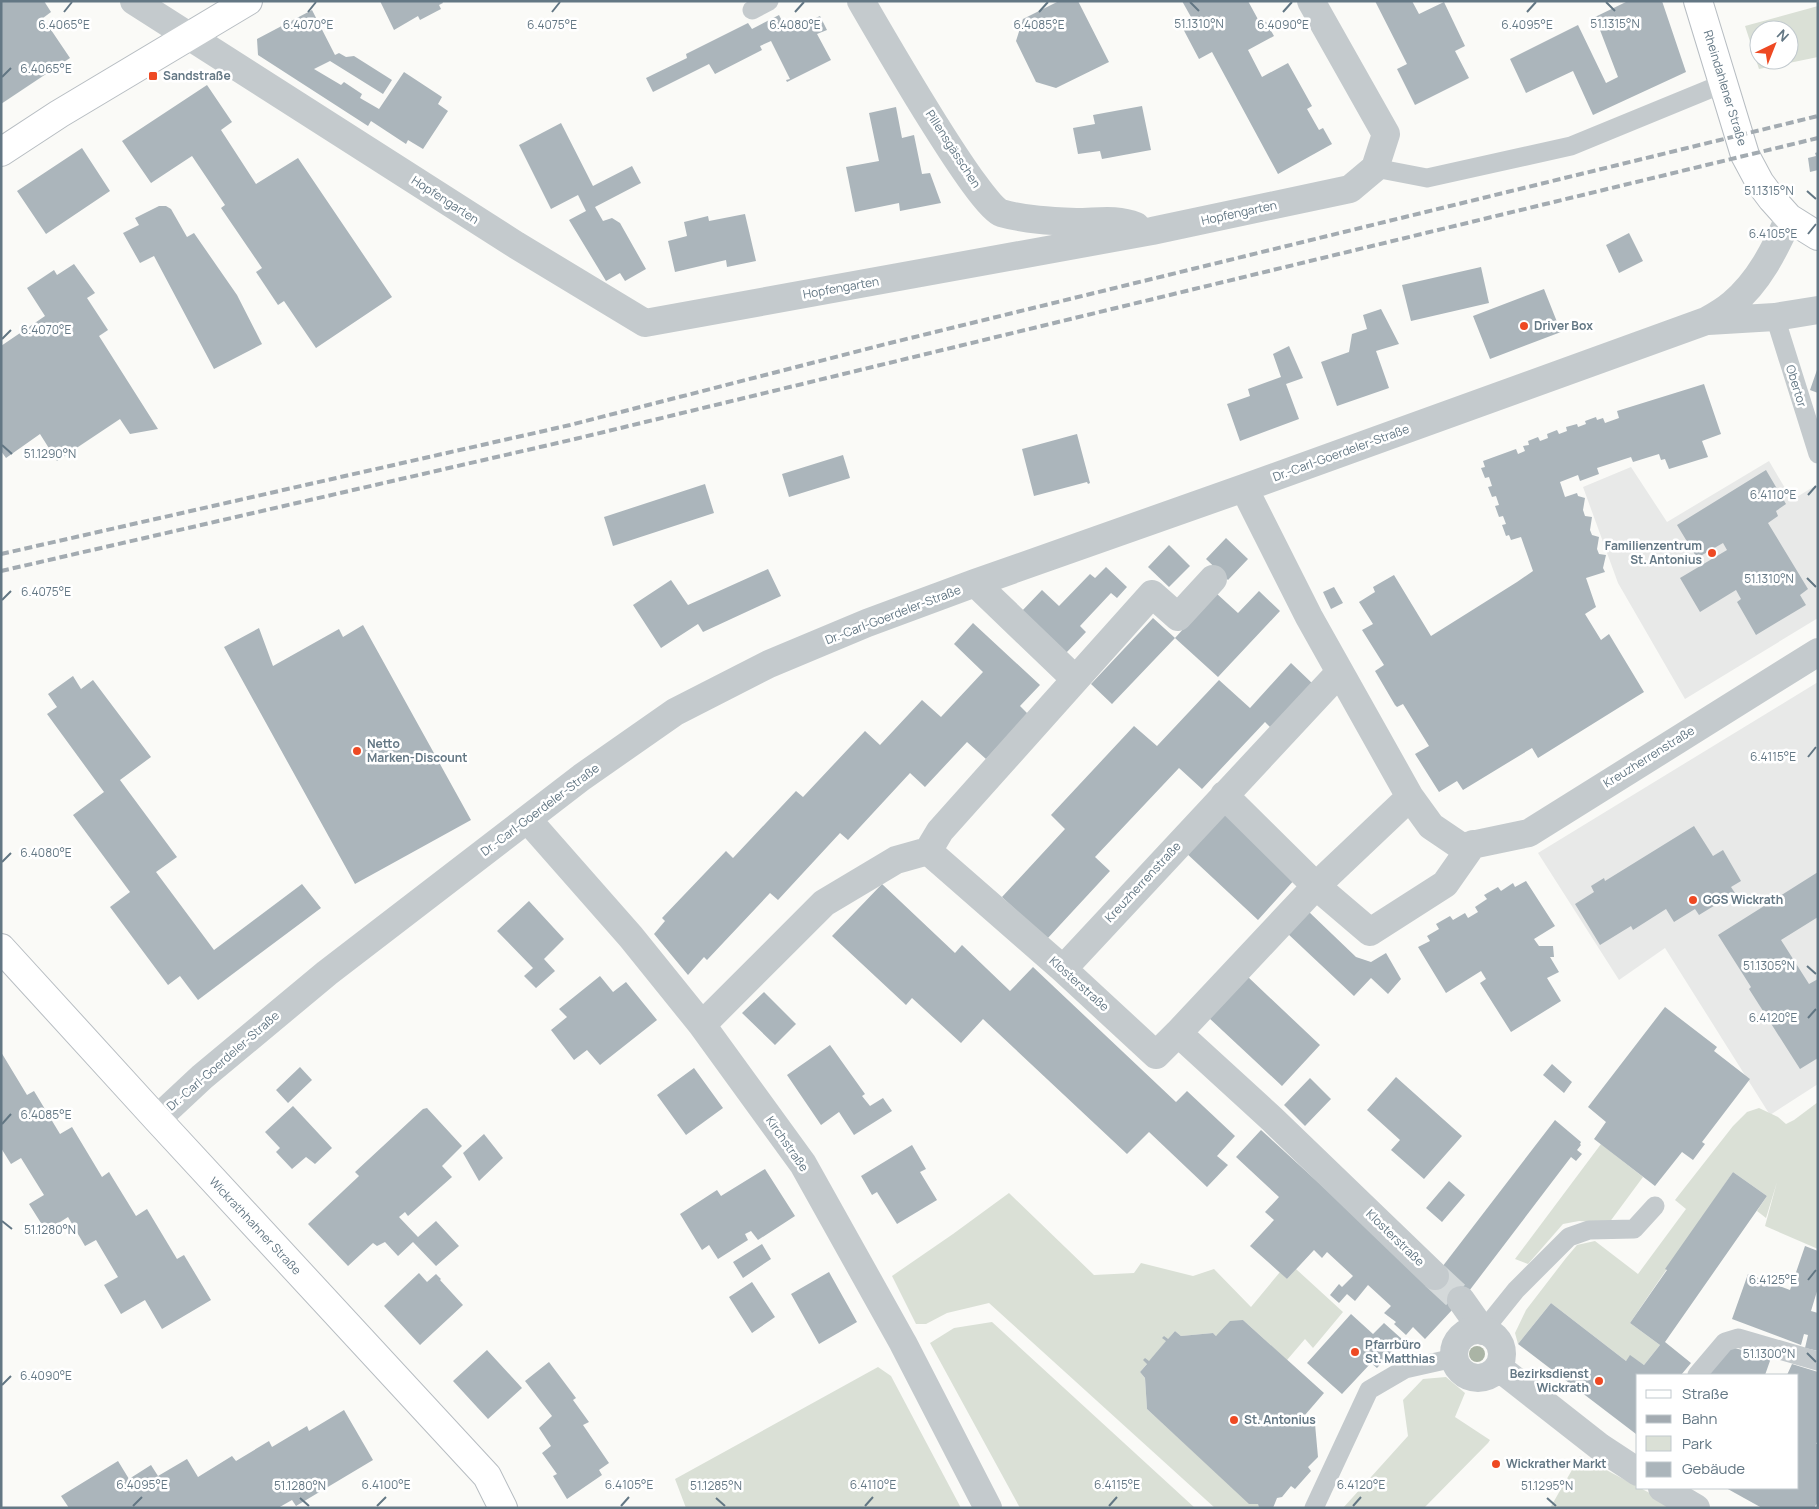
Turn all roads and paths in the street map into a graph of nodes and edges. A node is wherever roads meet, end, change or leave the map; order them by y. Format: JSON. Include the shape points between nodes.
{"nodes":[{"id":1,"x":134,"y":1,"type":"edge"},
{"id":2,"x":248,"y":1,"type":"edge"},
{"id":3,"x":768,"y":1,"type":"edge"},
{"id":4,"x":860,"y":1,"type":"edge"},
{"id":5,"x":1311,"y":1,"type":"edge"},
{"id":6,"x":1698,"y":1,"type":"edge"},
{"id":7,"x":752,"y":10,"type":"dead end"},
{"id":8,"x":188,"y":36,"type":"junction"},
{"id":9,"x":1722,"y":84,"type":"junction"},
{"id":10,"x":1,"y":152,"type":"edge"},
{"id":11,"x":1375,"y":168,"type":"junction"},
{"id":12,"x":1789,"y":218,"type":"junction"},
{"id":13,"x":1152,"y":231,"type":"junction"},
{"id":14,"x":1818,"y":236,"type":"edge"},
{"id":15,"x":1818,"y":310,"type":"edge"},
{"id":16,"x":1775,"y":317,"type":"junction"},
{"id":17,"x":1706,"y":321,"type":"junction"},
{"id":18,"x":1818,"y":454,"type":"edge"},
{"id":19,"x":1244,"y":488,"type":"junction"},
{"id":20,"x":1213,"y":579,"type":"dead end"},
{"id":21,"x":975,"y":583,"type":"junction"},
{"id":22,"x":1818,"y":652,"type":"edge"},
{"id":23,"x":1339,"y":673,"type":"junction"},
{"id":24,"x":1075,"y":679,"type":"junction"},
{"id":25,"x":1224,"y":795,"type":"junction"},
{"id":26,"x":1410,"y":798,"type":"junction"},
{"id":27,"x":528,"y":820,"type":"junction"},
{"id":28,"x":1473,"y":844,"type":"junction"},
{"id":29,"x":928,"y":852,"type":"junction"},
{"id":30,"x":1316,"y":886,"type":"junction"},
{"id":31,"x":1,"y":948,"type":"edge"},
{"id":32,"x":1063,"y":969,"type":"junction"},
{"id":33,"x":702,"y":1024,"type":"junction"},
{"id":34,"x":1178,"y":1033,"type":"junction"},
{"id":35,"x":157,"y":1119,"type":"junction"},
{"id":36,"x":1655,"y":1206,"type":"dead end"},
{"id":37,"x":1435,"y":1276,"type":"tunnel mouth"},
{"id":38,"x":1461,"y":1300,"type":"tunnel mouth"},
{"id":39,"x":1483,"y":1331,"type":"junction"},
{"id":40,"x":1454,"y":1358,"type":"junction"},
{"id":41,"x":1818,"y":1361,"type":"edge"},
{"id":42,"x":1498,"y":1367,"type":"junction"},
{"id":43,"x":1698,"y":1374,"type":"edge"},
{"id":44,"x":1635,"y":1463,"type":"edge"},
{"id":45,"x":1664,"y":1489,"type":"edge"},
{"id":46,"x":503,"y":1508,"type":"edge"},
{"id":47,"x":988,"y":1508,"type":"edge"},
{"id":48,"x":1314,"y":1508,"type":"edge"},
{"id":49,"x":1696,"y":1508,"type":"edge"}],
"edges":[{"from":1,"to":8,"type":"street","name":"Hopfengarten"},
{"from":2,"to":8,"type":"main road"},
{"from":3,"to":7,"type":"lane"},
{"from":4,"to":13,"type":"street","name":"Pillensgässchen","via":[[976,188],[998,212],[1025,219],[1123,221]]},
{"from":5,"to":11,"type":"street","via":[[1386,134]]},
{"from":6,"to":9,"type":"main road","name":"Rheindahlener Straße"},
{"from":8,"to":10,"type":"main road"},
{"from":8,"to":13,"type":"street","name":"Hopfengarten","via":[[516,245],[645,323]]},
{"from":9,"to":11,"type":"lane","via":[[1571,146],[1426,178]]},
{"from":9,"to":12,"type":"main road","name":"Rheindahlener Straße","via":[[1745,155],[1760,183]]},
{"from":11,"to":13,"type":"street","name":"Hopfengarten","via":[[1350,189]]},
{"from":12,"to":14,"type":"main road","name":"Rheindahlener Straße"},
{"from":12,"to":17,"type":"street","name":"Dr.-Carl-Goerdeler-Straße","via":[[1774,251],[1752,284],[1732,304]]},
{"from":15,"to":16,"type":"street","name":"Dr.-Carl-Goerdeler-Straße"},
{"from":16,"to":17,"type":"street","name":"Dr.-Carl-Goerdeler-Straße"},
{"from":16,"to":18,"type":"lane","name":"Obertor"},
{"from":17,"to":19,"type":"street","name":"Dr.-Carl-Goerdeler-Straße"},
{"from":19,"to":21,"type":"street","name":"Dr.-Carl-Goerdeler-Straße"},
{"from":19,"to":23,"type":"street","name":"Kreuzherrenstraße"},
{"from":20,"to":24,"type":"street","via":[[1178,617],[1152,594]]},
{"from":21,"to":24,"type":"street","name":"Dr.-Carl-Goerdeler-Straße"},
{"from":21,"to":27,"type":"street","name":"Dr.-Carl-Goerdeler-Straße","via":[[769,664],[675,712],[582,777]]},
{"from":22,"to":28,"type":"street","name":"Kreuzherrenstraße","via":[[1528,833]]},
{"from":23,"to":25,"type":"street","name":"Kreuzherrenstraße"},
{"from":23,"to":26,"type":"street","name":"Kreuzherrenstraße"},
{"from":24,"to":29,"type":"street","via":[[940,831]]},
{"from":25,"to":30,"type":"street"},
{"from":25,"to":32,"type":"street","name":"Kreuzherrenstraße"},
{"from":26,"to":28,"type":"street","name":"Kreuzherrenstraße","via":[[1431,826],[1462,846]]},
{"from":26,"to":30,"type":"street"},
{"from":27,"to":33,"type":"street","name":"Kirchstraße"},
{"from":27,"to":35,"type":"street","name":"Dr.-Carl-Goerdeler-Straße","via":[[327,973],[202,1077]]},
{"from":28,"to":30,"type":"street","via":[[1445,884],[1370,932]]},
{"from":29,"to":32,"type":"street","name":"Klosterstraße"},
{"from":29,"to":33,"type":"street","via":[[896,860],[824,903]]},
{"from":30,"to":34,"type":"street"},
{"from":31,"to":35,"type":"main road","name":"Wickrathhahner Straße"},
{"from":32,"to":34,"type":"street","name":"Klosterstraße","via":[[1156,1055]]},
{"from":33,"to":47,"type":"street","name":"Kirchstraße","via":[[803,1164],[903,1343]]},
{"from":34,"to":37,"type":"street","name":"Klosterstraße"},
{"from":35,"to":46,"type":"main road","name":"Wickrathhahner Straße","via":[[488,1476]]},
{"from":36,"to":39,"type":"lane","via":[[1634,1230],[1589,1230],[1569,1237],[1516,1290]]},
{"from":38,"to":39,"type":"street"},
{"from":39,"to":40,"type":"street","via":[[1468,1332],[1462,1336],[1454,1350]]},
{"from":39,"to":42,"type":"street","via":[[1490,1333],[1500,1344],[1502,1360]]},
{"from":40,"to":42,"type":"street","via":[[1461,1370],[1473,1378],[1488,1376]]},
{"from":40,"to":48,"type":"lane","via":[[1404,1369],[1369,1390]]},
{"from":41,"to":43,"type":"lane","via":[[1738,1338],[1725,1342]]},
{"from":42,"to":44,"type":"street","via":[[1600,1447]]},
{"from":45,"to":49,"type":"street"}]}
